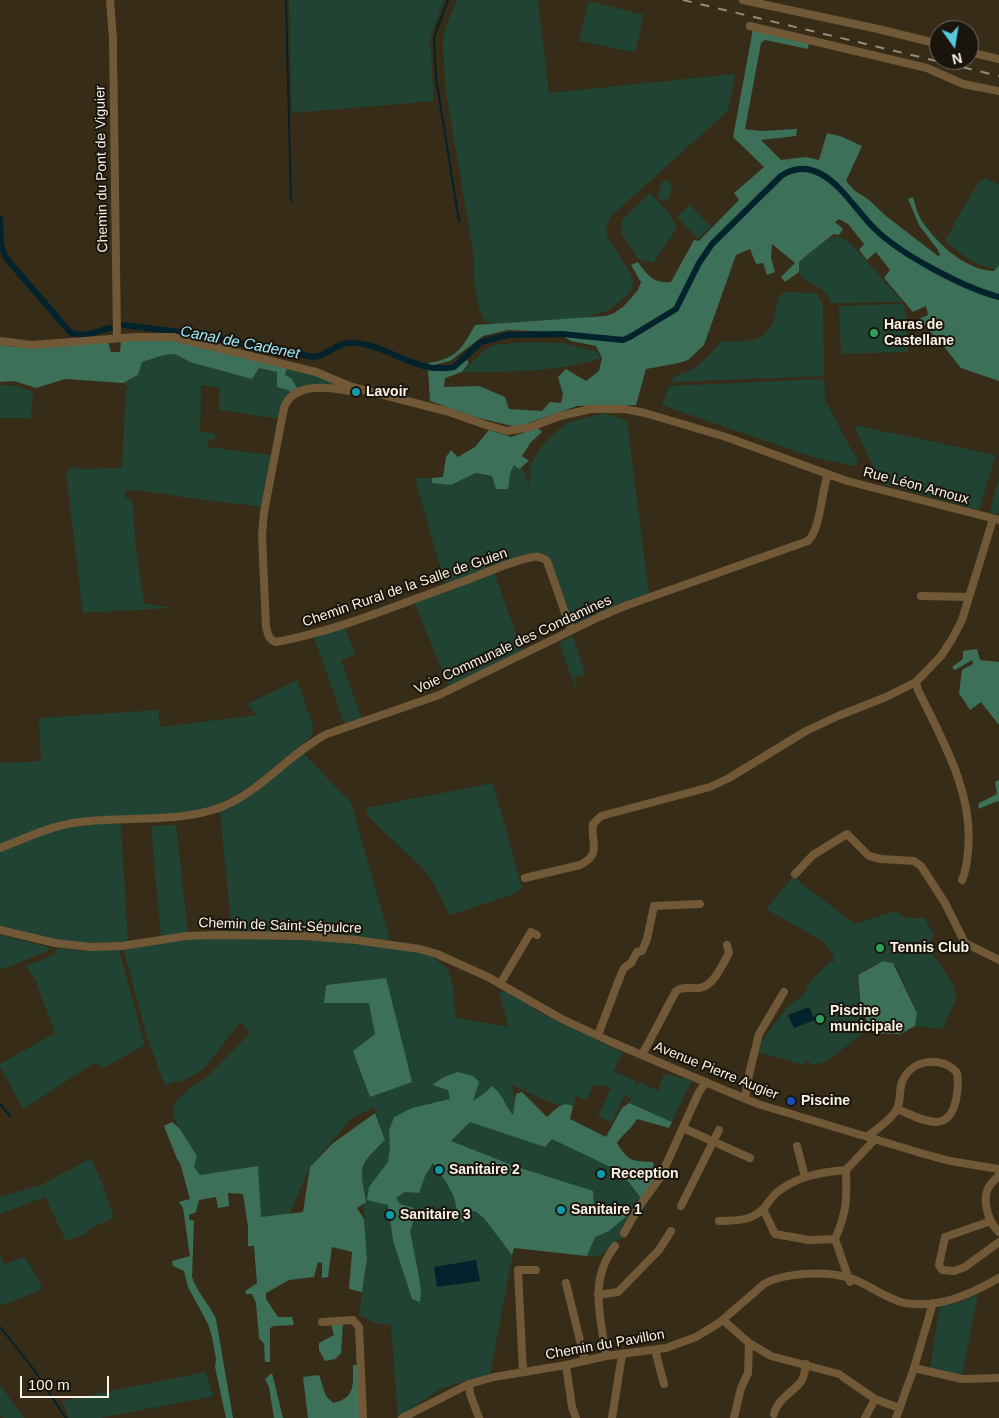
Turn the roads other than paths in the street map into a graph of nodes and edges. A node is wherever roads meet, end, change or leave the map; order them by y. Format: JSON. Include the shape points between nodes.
{"nodes":[{"id":1,"x":110,"y":0,"type":"edge"},
{"id":2,"x":743,"y":0,"type":"edge"},
{"id":3,"x":750,"y":26,"type":"dead end"},
{"id":4,"x":929,"y":41,"type":"edge"},
{"id":5,"x":979,"y":54,"type":"edge"},
{"id":6,"x":999,"y":59,"type":"edge"},
{"id":7,"x":999,"y":91,"type":"edge"},
{"id":8,"x":117,"y":338,"type":"junction"},
{"id":9,"x":0,"y":341,"type":"edge"},
{"id":10,"x":352,"y":387,"type":"junction"},
{"id":11,"x":828,"y":474,"type":"junction"},
{"id":12,"x":996,"y":520,"type":"edge"},
{"id":13,"x":921,"y":596,"type":"dead end"},
{"id":14,"x":968,"y":597,"type":"junction"},
{"id":15,"x":571,"y":630,"type":"junction"},
{"id":16,"x":916,"y":682,"type":"junction"},
{"id":17,"x":0,"y":848,"type":"edge"},
{"id":18,"x":795,"y":874,"type":"dead end"},
{"id":19,"x":525,"y":878,"type":"dead end"},
{"id":20,"x":962,"y":880,"type":"dead end"},
{"id":21,"x":700,"y":904,"type":"dead end"},
{"id":22,"x":0,"y":930,"type":"edge"},
{"id":23,"x":537,"y":935,"type":"dead end"},
{"id":24,"x":727,"y":945,"type":"dead end"},
{"id":25,"x":999,"y":960,"type":"edge"},
{"id":26,"x":467,"y":968,"type":"joint"},
{"id":27,"x":500,"y":984,"type":"junction"},
{"id":28,"x":784,"y":992,"type":"dead end"},
{"id":29,"x":598,"y":1035,"type":"junction"},
{"id":30,"x":642,"y":1055,"type":"junction"},
{"id":31,"x":706,"y":1082,"type":"junction"},
{"id":32,"x":745,"y":1098,"type":"junction"},
{"id":33,"x":897,"y":1109,"type":"junction"},
{"id":34,"x":683,"y":1128,"type":"junction"},
{"id":35,"x":719,"y":1130,"type":"dead end"},
{"id":36,"x":873,"y":1138,"type":"junction"},
{"id":37,"x":714,"y":1140,"type":"junction"},
{"id":38,"x":797,"y":1146,"type":"dead end"},
{"id":39,"x":750,"y":1158,"type":"dead end"},
{"id":40,"x":995,"y":1169,"type":"edge"},
{"id":41,"x":846,"y":1170,"type":"junction"},
{"id":42,"x":999,"y":1175,"type":"edge"},
{"id":43,"x":805,"y":1177,"type":"junction"},
{"id":44,"x":990,"y":1185,"type":"junction"},
{"id":45,"x":681,"y":1206,"type":"dead end"},
{"id":46,"x":763,"y":1209,"type":"junction"},
{"id":47,"x":719,"y":1221,"type":"dead end"},
{"id":48,"x":991,"y":1221,"type":"junction"},
{"id":49,"x":671,"y":1231,"type":"dead end"},
{"id":50,"x":999,"y":1232,"type":"edge"},
{"id":51,"x":624,"y":1234,"type":"dead end"},
{"id":52,"x":835,"y":1239,"type":"junction"},
{"id":53,"x":999,"y":1242,"type":"edge"},
{"id":54,"x":616,"y":1246,"type":"dead end"},
{"id":55,"x":536,"y":1270,"type":"dead end"},
{"id":56,"x":999,"y":1278,"type":"edge"},
{"id":57,"x":850,"y":1280,"type":"junction"},
{"id":58,"x":566,"y":1283,"type":"dead end"},
{"id":59,"x":598,"y":1295,"type":"junction"},
{"id":60,"x":933,"y":1303,"type":"junction"},
{"id":61,"x":722,"y":1320,"type":"junction"},
{"id":62,"x":322,"y":1322,"type":"dead end"},
{"id":63,"x":749,"y":1343,"type":"junction"},
{"id":64,"x":655,"y":1350,"type":"junction"},
{"id":65,"x":622,"y":1355,"type":"junction"},
{"id":66,"x":606,"y":1356,"type":"junction"},
{"id":67,"x":585,"y":1361,"type":"junction"},
{"id":68,"x":806,"y":1364,"type":"junction"},
{"id":69,"x":566,"y":1365,"type":"junction"},
{"id":70,"x":914,"y":1368,"type":"junction"},
{"id":71,"x":523,"y":1372,"type":"junction"},
{"id":72,"x":999,"y":1378,"type":"edge"},
{"id":73,"x":469,"y":1384,"type":"junction"},
{"id":74,"x":664,"y":1384,"type":"dead end"},
{"id":75,"x":875,"y":1399,"type":"junction"},
{"id":76,"x":898,"y":1408,"type":"junction"},
{"id":77,"x":774,"y":1414,"type":"dead end"},
{"id":78,"x":363,"y":1418,"type":"edge"},
{"id":79,"x":402,"y":1418,"type":"edge"},
{"id":80,"x":479,"y":1418,"type":"edge"},
{"id":81,"x":576,"y":1418,"type":"edge"},
{"id":82,"x":612,"y":1418,"type":"edge"},
{"id":83,"x":734,"y":1418,"type":"edge"},
{"id":84,"x":865,"y":1418,"type":"edge"},
{"id":85,"x":896,"y":1418,"type":"edge"}],
"edges":[{"from":1,"to":8,"type":"street","name":"Chemin du Pont de Viguier"},
{"from":2,"to":4,"type":"street"},
{"from":3,"to":7,"type":"street","via":[[927,68],[964,84]]},
{"from":5,"to":6,"type":"street"},
{"from":8,"to":9,"type":"street","via":[[32,345]]},
{"from":8,"to":10,"type":"street","via":[[173,337],[316,372]]},
{"from":10,"to":11,"type":"street","name":"Rue Léon Arnoux","via":[[440,409],[507,431],[591,409],[626,409],[726,437]]},
{"from":10,"to":15,"type":"street","name":"Chemin Rural de la Salle de Guien","via":[[349,391],[325,387],[299,392],[289,398],[284,408],[262,529],[266,627],[272,641],[322,632],[540,556],[547,560]]},
{"from":11,"to":12,"type":"street","name":"Rue Léon Arnoux"},
{"from":11,"to":15,"type":"street","name":"Voie Communale des Condamines","via":[[816,529],[808,541],[625,606]]},
{"from":12,"to":14,"type":"street"},
{"from":13,"to":14,"type":"street"},
{"from":14,"to":16,"type":"street","via":[[962,620],[952,639]]},
{"from":15,"to":17,"type":"street","name":"Voie Communale des Condamines","via":[[439,695],[311,742],[250,790],[218,808],[178,817],[78,822]]},
{"from":16,"to":19,"type":"street","via":[[806,731],[710,787],[602,816],[593,824],[595,846],[591,857]]},
{"from":16,"to":20,"type":"street","via":[[947,746],[968,817],[970,842]]},
{"from":18,"to":25,"type":"street","via":[[813,855],[847,834],[870,856],[914,861],[921,866],[945,903],[965,943]]},
{"from":21,"to":29,"type":"street","via":[[654,906],[642,951],[637,952],[624,968]]},
{"from":22,"to":26,"type":"street","name":"Chemin de Saint-Sépulcre","via":[[55,943],[90,947],[215,935],[356,940],[420,949]]},
{"from":23,"to":27,"type":"street","via":[[532,932]]},
{"from":24,"to":30,"type":"street","via":[[729,953],[708,985],[676,991]]},
{"from":26,"to":27,"type":"street","name":"Avenue Pierre Augier"},
{"from":27,"to":29,"type":"street","name":"Avenue Pierre Augier"},
{"from":28,"to":32,"type":"street","via":[[759,1034]]},
{"from":29,"to":30,"type":"street","name":"Avenue Pierre Augier"},
{"from":30,"to":31,"type":"street","name":"Avenue Pierre Augier"},
{"from":31,"to":32,"type":"street","name":"Avenue Pierre Augier"},
{"from":31,"to":34,"type":"street"},
{"from":32,"to":36,"type":"street","name":"Avenue Pierre Augier"},
{"from":33,"to":33,"type":"street","via":[[902,1081],[913,1068],[924,1062],[936,1061],[945,1063],[957,1073],[954,1106],[945,1121],[934,1123]]},
{"from":33,"to":36,"type":"street"},
{"from":34,"to":37,"type":"street"},
{"from":34,"to":51,"type":"street","via":[[660,1178]]},
{"from":35,"to":37,"type":"street"},
{"from":36,"to":40,"type":"street","name":"Avenue Pierre Augier","via":[[950,1161]]},
{"from":36,"to":41,"type":"street"},
{"from":37,"to":39,"type":"street"},
{"from":37,"to":45,"type":"street"},
{"from":38,"to":43,"type":"street"},
{"from":40,"to":44,"type":"street"},
{"from":41,"to":43,"type":"street"},
{"from":41,"to":52,"type":"street","via":[[843,1219]]},
{"from":42,"to":44,"type":"street"},
{"from":43,"to":46,"type":"street","via":[[779,1190]]},
{"from":44,"to":48,"type":"street","via":[[986,1192],[986,1206]]},
{"from":46,"to":47,"type":"street","via":[[748,1219]]},
{"from":46,"to":52,"type":"street","via":[[775,1234],[809,1240]]},
{"from":48,"to":50,"type":"street"},
{"from":48,"to":53,"type":"street","via":[[945,1238],[939,1266],[942,1270],[954,1271]]},
{"from":49,"to":59,"type":"street","via":[[659,1250],[618,1292]]},
{"from":52,"to":57,"type":"street"},
{"from":54,"to":59,"type":"street","via":[[603,1266]]},
{"from":55,"to":71,"type":"street","via":[[518,1270]]},
{"from":56,"to":60,"type":"street","name":"Chemin du Pavillon","via":[[975,1292]]},
{"from":57,"to":60,"type":"street","name":"Chemin du Pavillon","via":[[903,1303]]},
{"from":57,"to":61,"type":"street","name":"Chemin du Pavillon","via":[[816,1274],[772,1280]]},
{"from":58,"to":67,"type":"street"},
{"from":59,"to":66,"type":"street"},
{"from":60,"to":70,"type":"street"},
{"from":61,"to":63,"type":"street"},
{"from":61,"to":64,"type":"street","name":"Chemin du Pavillon","via":[[696,1337]]},
{"from":62,"to":78,"type":"street","via":[[353,1320],[359,1326]]},
{"from":63,"to":68,"type":"street","via":[[771,1356]]},
{"from":63,"to":83,"type":"street","via":[[748,1373]]},
{"from":64,"to":65,"type":"street","name":"Chemin du Pavillon"},
{"from":64,"to":74,"type":"street"},
{"from":65,"to":66,"type":"street","name":"Chemin du Pavillon"},
{"from":65,"to":82,"type":"street"},
{"from":66,"to":67,"type":"street","name":"Chemin du Pavillon"},
{"from":67,"to":69,"type":"street","name":"Chemin du Pavillon"},
{"from":68,"to":75,"type":"street","via":[[841,1375]]},
{"from":68,"to":77,"type":"street","via":[[802,1382],[792,1389]]},
{"from":69,"to":71,"type":"street","name":"Chemin du Pavillon"},
{"from":69,"to":81,"type":"street"},
{"from":70,"to":72,"type":"street","via":[[962,1379]]},
{"from":70,"to":76,"type":"street"},
{"from":71,"to":73,"type":"street","name":"Chemin du Pavillon"},
{"from":73,"to":79,"type":"street","name":"Chemin du Pavillon"},
{"from":73,"to":80,"type":"street"},
{"from":75,"to":76,"type":"street"},
{"from":75,"to":84,"type":"street"},
{"from":76,"to":85,"type":"street"}]}
